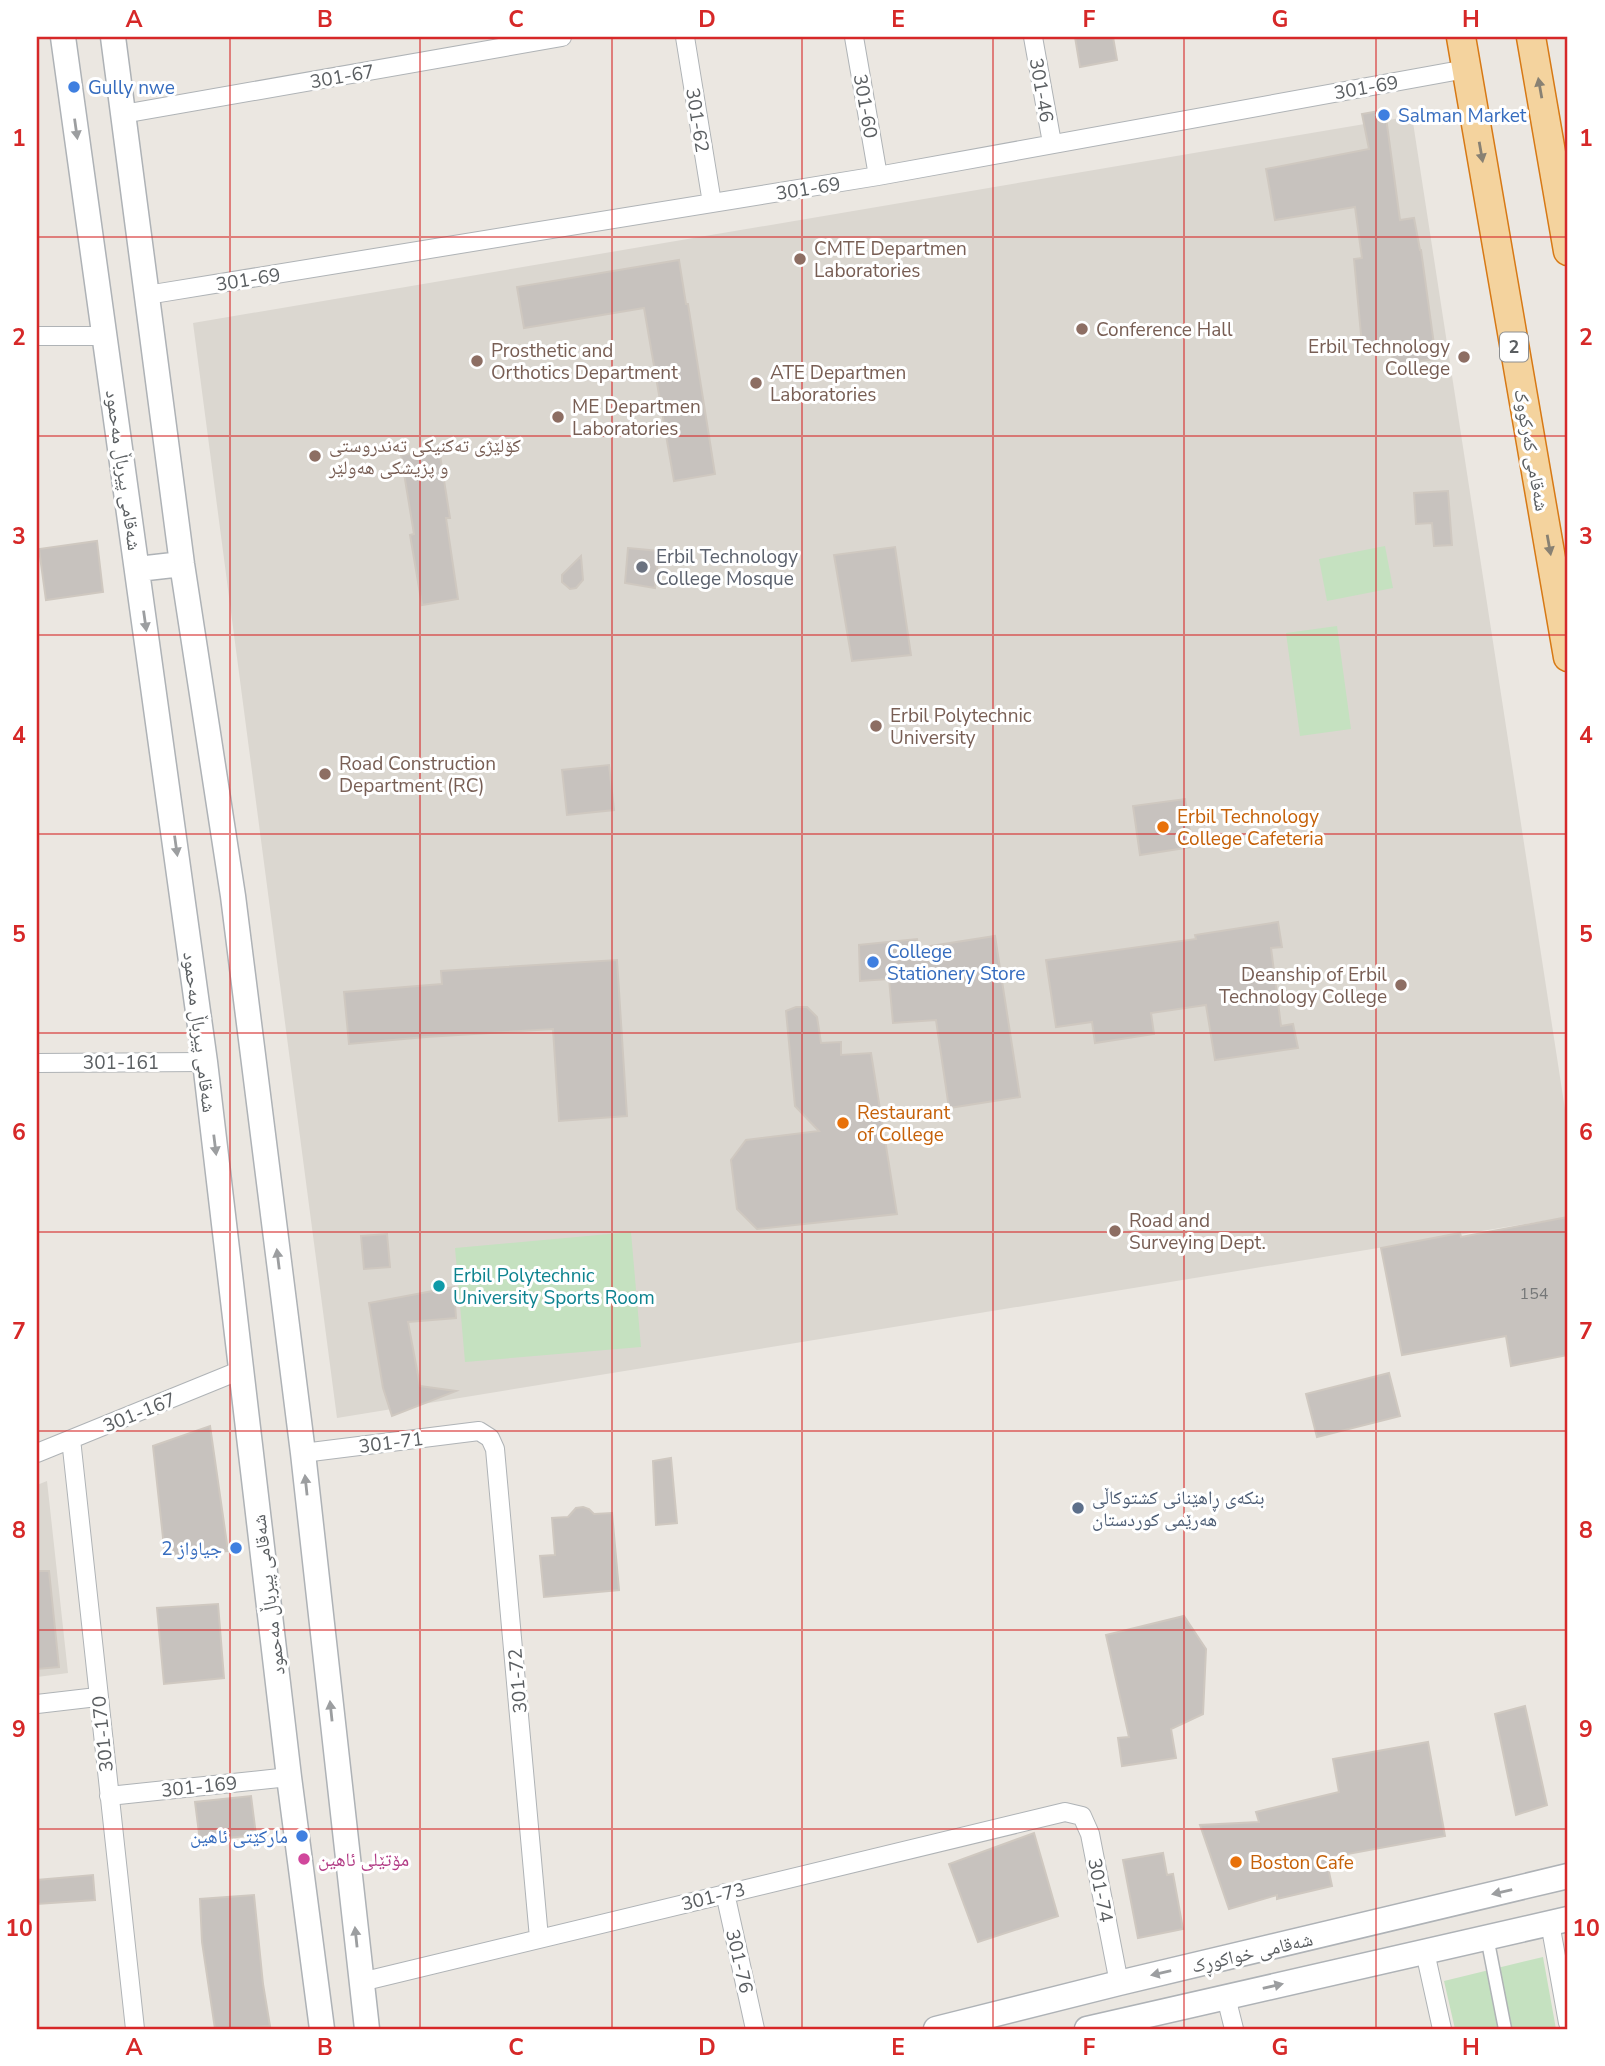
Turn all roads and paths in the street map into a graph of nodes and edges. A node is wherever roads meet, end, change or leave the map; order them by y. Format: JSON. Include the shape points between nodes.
{"nodes":[{"id":1,"x":63,"y":37,"type":"edge"},
{"id":2,"x":113,"y":37,"type":"edge"},
{"id":3,"x":562,"y":37,"type":"edge"},
{"id":4,"x":685,"y":37,"type":"edge"},
{"id":5,"x":854,"y":37,"type":"edge"},
{"id":6,"x":1033,"y":37,"type":"edge"},
{"id":7,"x":1461,"y":37,"type":"edge"},
{"id":8,"x":1531,"y":37,"type":"edge"},
{"id":9,"x":491,"y":43,"type":"edge"},
{"id":10,"x":1466,"y":69,"type":"junction"},
{"id":11,"x":123,"y":114,"type":"junction"},
{"id":12,"x":1052,"y":143,"type":"junction"},
{"id":13,"x":878,"y":176,"type":"junction"},
{"id":14,"x":712,"y":203,"type":"junction"},
{"id":15,"x":1568,"y":251,"type":"edge"},
{"id":16,"x":147,"y":295,"type":"junction"},
{"id":17,"x":37,"y":336,"type":"edge"},
{"id":18,"x":106,"y":336,"type":"junction"},
{"id":19,"x":182,"y":564,"type":"junction"},
{"id":20,"x":138,"y":569,"type":"junction"},
{"id":21,"x":1568,"y":657,"type":"edge"},
{"id":22,"x":205,"y":1062,"type":"junction"},
{"id":23,"x":37,"y":1063,"type":"edge"},
{"id":24,"x":241,"y":1370,"type":"junction"},
{"id":25,"x":479,"y":1431,"type":"joint"},
{"id":26,"x":71,"y":1439,"type":"junction"},
{"id":27,"x":37,"y":1453,"type":"edge"},
{"id":28,"x":303,"y":1453,"type":"junction"},
{"id":29,"x":97,"y":1698,"type":"junction"},
{"id":30,"x":37,"y":1704,"type":"edge"},
{"id":31,"x":289,"y":1777,"type":"junction"},
{"id":32,"x":109,"y":1796,"type":"junction"},
{"id":33,"x":1065,"y":1812,"type":"joint"},
{"id":34,"x":1568,"y":1877,"type":"edge"},
{"id":35,"x":725,"y":1893,"type":"junction"},
{"id":36,"x":1559,"y":1921,"type":"edge"},
{"id":37,"x":1487,"y":1937,"type":"junction"},
{"id":38,"x":539,"y":1938,"type":"junction"},
{"id":39,"x":1425,"y":1952,"type":"junction"},
{"id":40,"x":361,"y":1982,"type":"junction"},
{"id":41,"x":1119,"y":1983,"type":"junction"},
{"id":42,"x":1226,"y":1997,"type":"junction"},
{"id":43,"x":1568,"y":2023,"type":"edge"},
{"id":44,"x":133,"y":2029,"type":"edge"},
{"id":45,"x":322,"y":2029,"type":"edge"},
{"id":46,"x":367,"y":2029,"type":"edge"},
{"id":47,"x":755,"y":2029,"type":"edge"},
{"id":48,"x":936,"y":2029,"type":"edge"},
{"id":49,"x":1087,"y":2029,"type":"edge"},
{"id":50,"x":1234,"y":2029,"type":"edge"},
{"id":51,"x":1442,"y":2029,"type":"edge"},
{"id":52,"x":1505,"y":2029,"type":"edge"}],
"edges":[{"from":1,"to":18,"type":"main road","name":"شەقامی پیرباڵ مەحمود","one_way":true},
{"from":2,"to":11,"type":"main road"},
{"from":3,"to":9,"type":"street","name":"301-67"},
{"from":4,"to":14,"type":"street","name":"301-62"},
{"from":5,"to":13,"type":"street","name":"301-60"},
{"from":6,"to":12,"type":"street","name":"301-46"},
{"from":7,"to":10,"type":"highway","name":"شەقامی کەرکووک","number":"2"},
{"from":15,"to":8,"type":"highway","one_way":true},
{"from":9,"to":11,"type":"street","name":"301-67"},
{"from":10,"to":12,"type":"street","name":"301-69"},
{"from":10,"to":21,"type":"highway","name":"شەقامی کەرکووک","number":"2","one_way":true},
{"from":11,"to":16,"type":"main road"},
{"from":12,"to":13,"type":"street","name":"301-69"},
{"from":13,"to":14,"type":"street","name":"301-69"},
{"from":14,"to":16,"type":"street","name":"301-69"},
{"from":16,"to":19,"type":"main road"},
{"from":17,"to":18,"type":"street"},
{"from":18,"to":20,"type":"main road","name":"شەقامی پیرباڵ مەحمود"},
{"from":19,"to":20,"type":"main road"},
{"from":28,"to":19,"type":"main road","one_way":true,"via":[[233,895]]},
{"from":20,"to":22,"type":"main road","name":"شەقامی پیرباڵ مەحمود","one_way":true},
{"from":22,"to":23,"type":"street","name":"301-161"},
{"from":22,"to":24,"type":"main road","name":"شەقامی پیرباڵ مەحمود","one_way":true},
{"from":24,"to":26,"type":"street","name":"301-167"},
{"from":24,"to":31,"type":"main road","name":"شەقامی پیرباڵ مەحمود"},
{"from":25,"to":28,"type":"street","name":"301-71"},
{"from":25,"to":38,"type":"street","name":"301-72","via":[[495,1449]]},
{"from":26,"to":27,"type":"street","name":"301-167"},
{"from":26,"to":29,"type":"street","name":"301-170"},
{"from":40,"to":28,"type":"main road","one_way":true},
{"from":29,"to":30,"type":"street"},
{"from":29,"to":32,"type":"street","name":"301-170"},
{"from":31,"to":32,"type":"street","name":"301-169"},
{"from":31,"to":45,"type":"main road","name":"شەقامی پیرباڵ مەحمود"},
{"from":32,"to":44,"type":"street","name":"301-170"},
{"from":33,"to":35,"type":"street","name":"301-73"},
{"from":33,"to":41,"type":"street","name":"301-74","via":[[1082,1816],[1090,1834]]},
{"from":34,"to":41,"type":"main road","name":"شەقامی خواکوڕک","one_way":true},
{"from":35,"to":38,"type":"street","name":"301-73"},
{"from":35,"to":47,"type":"street","name":"301-76"},
{"from":36,"to":37,"type":"main road","name":"شەقامی خواکوڕک"},
{"from":36,"to":43,"type":"street"},
{"from":37,"to":39,"type":"main road","name":"شەقامی خواکوڕک"},
{"from":37,"to":52,"type":"street"},
{"from":38,"to":40,"type":"street","name":"301-73"},
{"from":42,"to":39,"type":"main road","name":"شەقامی خواکوڕک","one_way":true},
{"from":39,"to":51,"type":"street"},
{"from":40,"to":46,"type":"main road"},
{"from":41,"to":48,"type":"main road","name":"شەقامی خواکوڕک"},
{"from":42,"to":49,"type":"main road","name":"شەقامی خواکوڕک"},
{"from":42,"to":50,"type":"street"}]}
